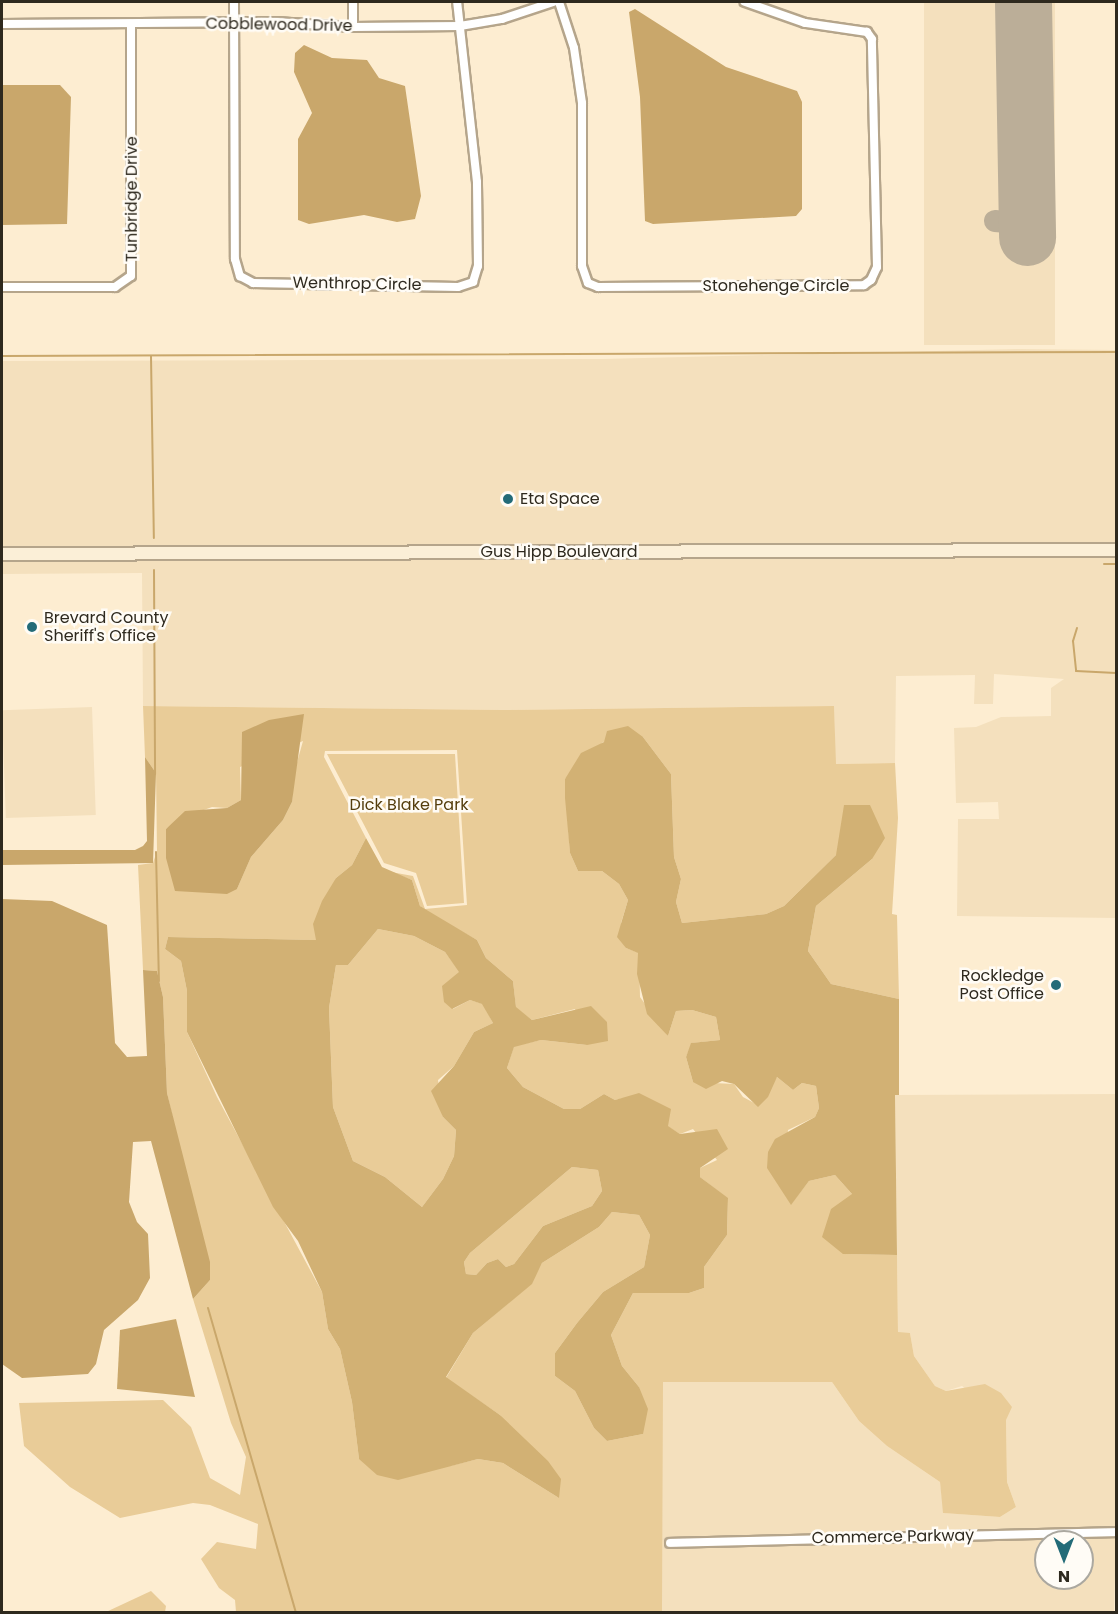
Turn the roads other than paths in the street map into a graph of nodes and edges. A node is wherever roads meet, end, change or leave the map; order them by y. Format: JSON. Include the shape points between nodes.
{"nodes":[{"id":1,"x":234,"y":2,"type":"edge"},
{"id":2,"x":353,"y":2,"type":"edge"},
{"id":3,"x":457,"y":2,"type":"edge"},
{"id":4,"x":553,"y":2,"type":"edge"},
{"id":5,"x":560,"y":2,"type":"edge"},
{"id":6,"x":745,"y":2,"type":"edge"},
{"id":7,"x":234,"y":22,"type":"junction"},
{"id":8,"x":2,"y":24,"type":"edge"},
{"id":9,"x":131,"y":24,"type":"junction"},
{"id":10,"x":460,"y":26,"type":"junction"},
{"id":11,"x":353,"y":27,"type":"junction"},
{"id":12,"x":2,"y":287,"type":"edge"},
{"id":13,"x":1116,"y":550,"type":"edge"},
{"id":14,"x":2,"y":554,"type":"edge"},
{"id":15,"x":1116,"y":1532,"type":"edge"},
{"id":16,"x":670,"y":1543,"type":"dead end"}],
"edges":[{"from":1,"to":7,"type":"street","name":"Wenthrop Circle"},
{"from":2,"to":11,"type":"street"},
{"from":3,"to":10,"type":"street","name":"Wenthrop Circle"},
{"from":4,"to":10,"type":"street","name":"Cobblewood Drive","via":[[502,19]]},
{"from":5,"to":6,"type":"street","name":"Stonehenge Circle","via":[[574,48],[582,103],[582,266],[588,283],[598,287],[864,285],[877,267],[872,39],[867,32],[805,23]]},
{"from":7,"to":9,"type":"street","name":"Cobblewood Drive"},
{"from":7,"to":10,"type":"street","name":"Wenthrop Circle","via":[[235,259],[240,276],[254,283],[458,287],[472,282],[478,266],[477,182]]},
{"from":7,"to":11,"type":"street","name":"Cobblewood Drive"},
{"from":8,"to":9,"type":"street","name":"Cobblewood Drive"},
{"from":9,"to":12,"type":"street","name":"Tunbridge Drive","via":[[131,276],[115,287]]},
{"from":10,"to":11,"type":"street","name":"Cobblewood Drive"},
{"from":13,"to":14,"type":"street","name":"Gus Hipp Boulevard"},
{"from":15,"to":16,"type":"street","name":"Commerce Parkway"}]}
